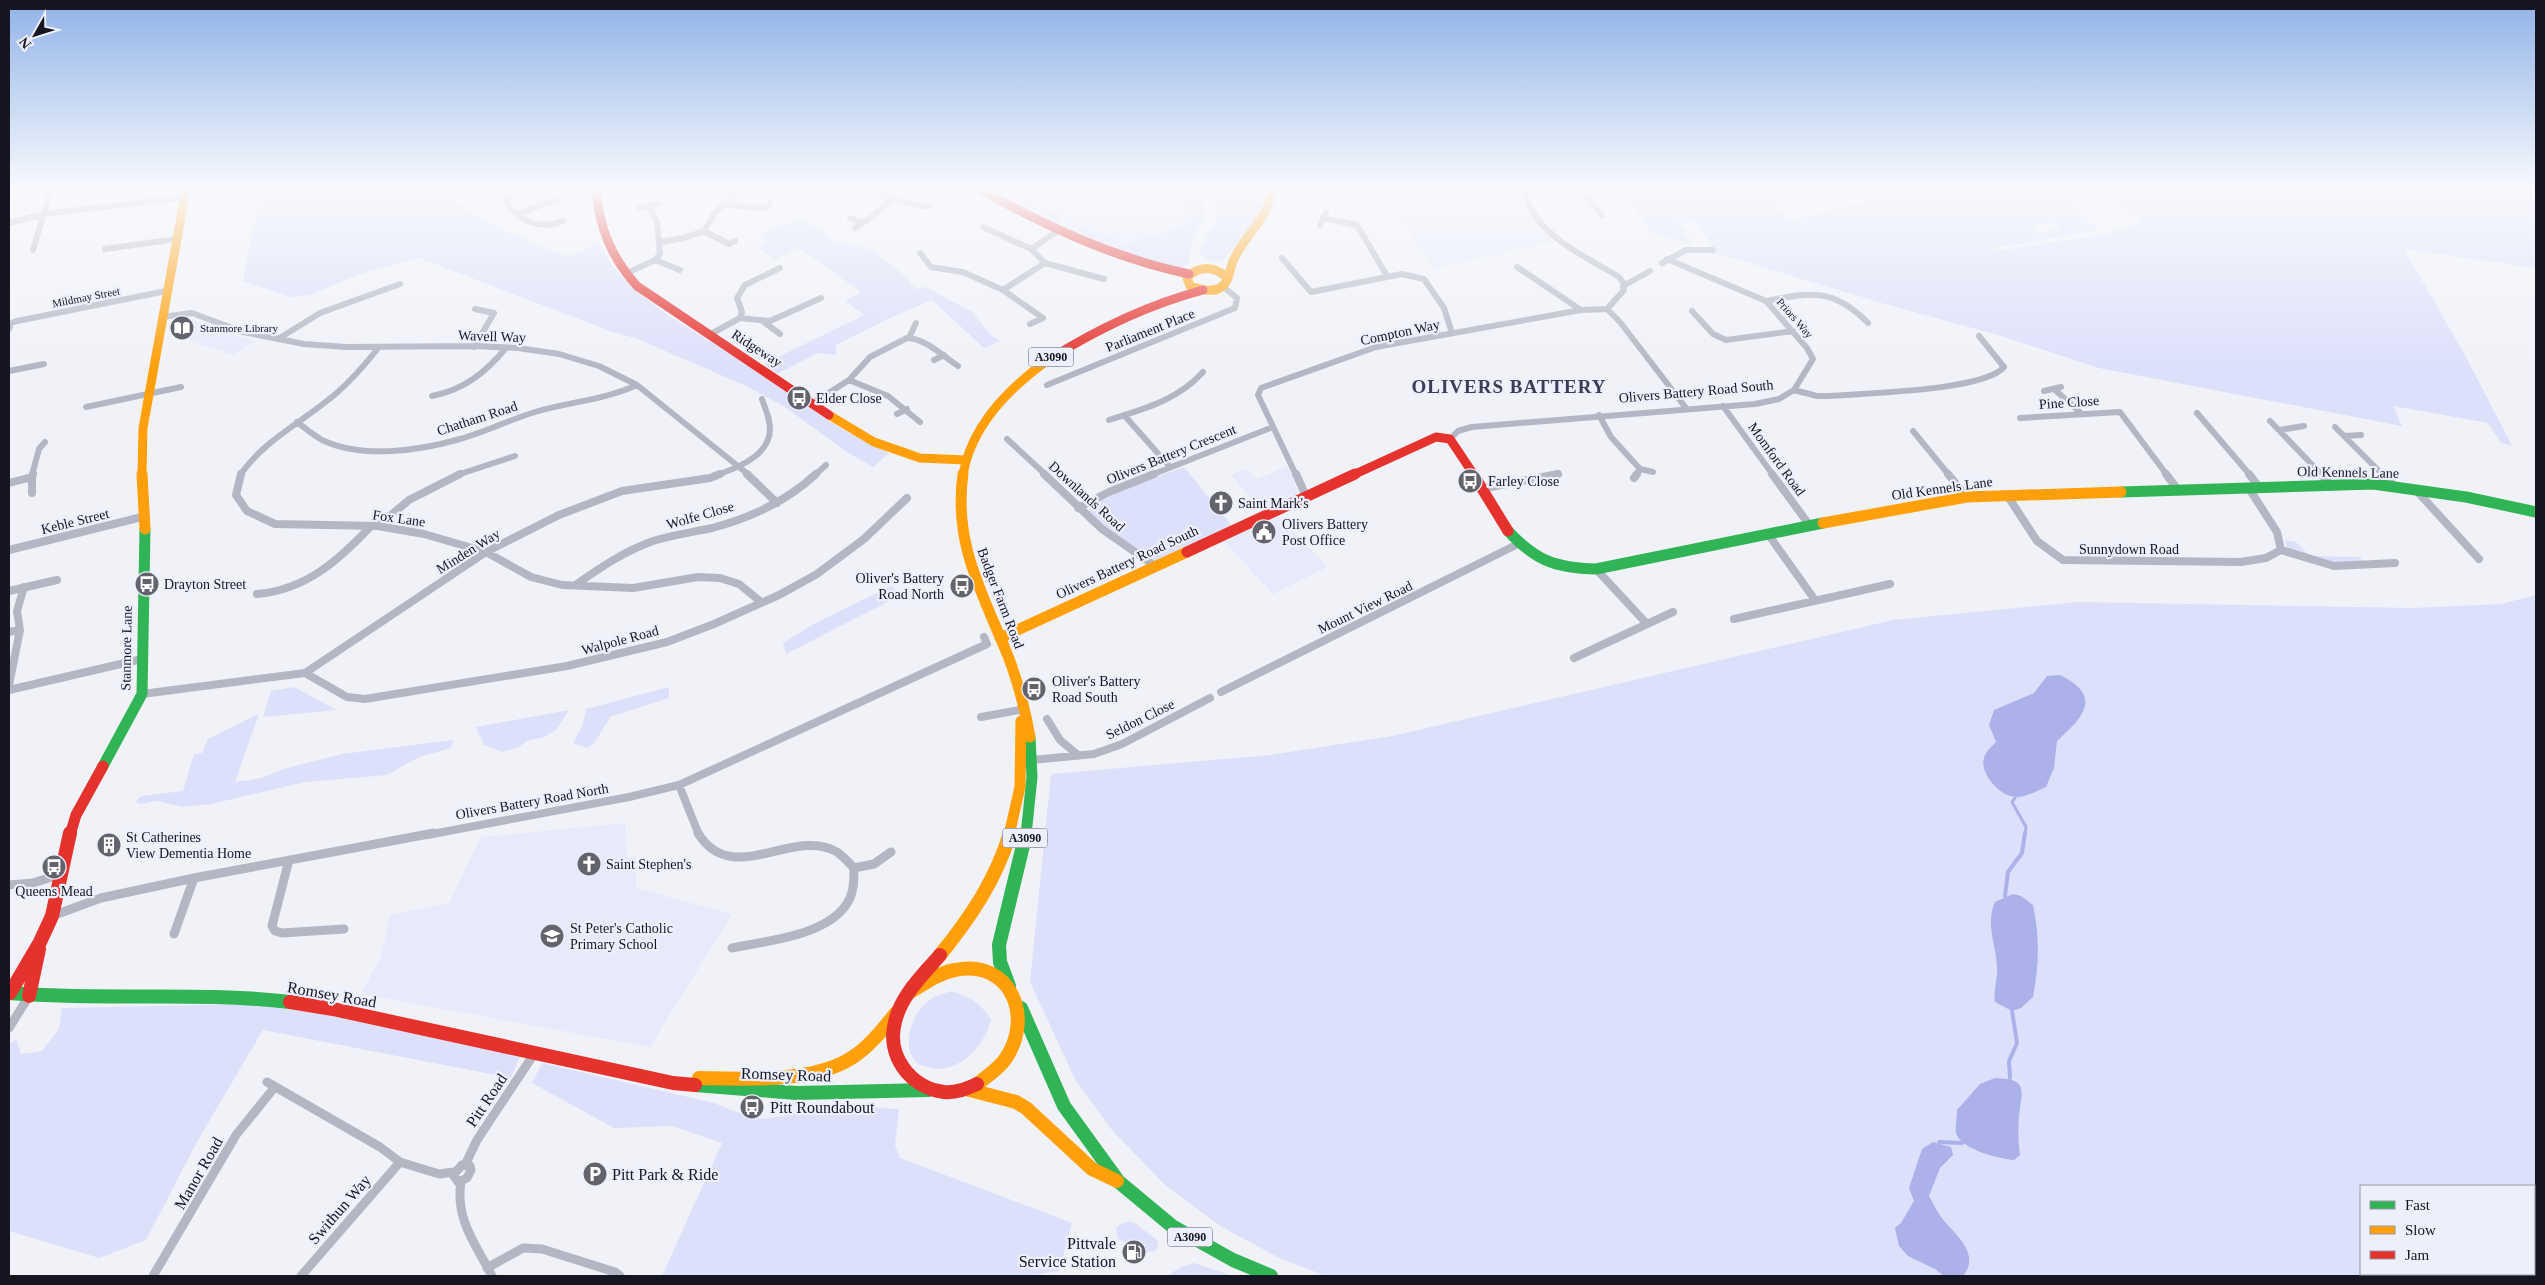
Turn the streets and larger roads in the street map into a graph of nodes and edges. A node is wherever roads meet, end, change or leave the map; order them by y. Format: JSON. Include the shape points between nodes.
{"nodes":[{"id":1,"x":174,"y":249,"type":"edge"},
{"id":2,"x":608,"y":249,"type":"edge"},
{"id":3,"x":660,"y":249,"type":"edge"},
{"id":4,"x":1031,"y":249,"type":"edge"},
{"id":5,"x":1102,"y":249,"type":"edge"},
{"id":6,"x":1242,"y":249,"type":"edge"},
{"id":7,"x":1371,"y":249,"type":"edge"},
{"id":8,"x":1577,"y":249,"type":"edge"},
{"id":9,"x":1691,"y":249,"type":"edge"},
{"id":10,"x":1704,"y":249,"type":"edge"},
{"id":11,"x":1713,"y":250,"type":"dead end"},
{"id":12,"x":920,"y":254,"type":"dead end"},
{"id":13,"x":1235,"y":258,"type":"junction"},
{"id":14,"x":1282,"y":258,"type":"dead end"},
{"id":15,"x":655,"y":260,"type":"junction"},
{"id":16,"x":1045,"y":263,"type":"junction"},
{"id":17,"x":1517,"y":267,"type":"dead end"},
{"id":18,"x":780,"y":268,"type":"dead end"},
{"id":19,"x":1206,"y":268,"type":"junction"},
{"id":20,"x":680,"y":270,"type":"dead end"},
{"id":21,"x":1650,"y":271,"type":"dead end"},
{"id":22,"x":625,"y":274,"type":"junction"},
{"id":23,"x":1387,"y":276,"type":"junction"},
{"id":24,"x":1104,"y":279,"type":"dead end"},
{"id":25,"x":1189,"y":280,"type":"junction"},
{"id":26,"x":1224,"y":282,"type":"junction"},
{"id":27,"x":400,"y":284,"type":"dead end"},
{"id":28,"x":1623,"y":286,"type":"junction"},
{"id":29,"x":166,"y":290,"type":"junction"},
{"id":30,"x":1003,"y":290,"type":"junction"},
{"id":31,"x":1203,"y":290,"type":"junction"},
{"id":32,"x":821,"y":298,"type":"dead end"},
{"id":33,"x":1172,"y":298,"type":"junction"},
{"id":34,"x":1766,"y":301,"type":"junction"},
{"id":35,"x":812,"y":302,"type":"junction"},
{"id":36,"x":821,"y":307,"type":"dead end"},
{"id":37,"x":475,"y":309,"type":"dead end"},
{"id":38,"x":1607,"y":309,"type":"junction"},
{"id":39,"x":1581,"y":310,"type":"junction"},
{"id":40,"x":1692,"y":311,"type":"dead end"},
{"id":41,"x":162,"y":317,"type":"junction"},
{"id":42,"x":740,"y":318,"type":"junction"},
{"id":43,"x":763,"y":322,"type":"junction"},
{"id":44,"x":1868,"y":323,"type":"dead end"},
{"id":45,"x":916,"y":324,"type":"dead end"},
{"id":46,"x":1030,"y":324,"type":"dead end"},
{"id":47,"x":10,"y":326,"type":"edge"},
{"id":48,"x":1793,"y":331,"type":"junction"},
{"id":49,"x":1452,"y":333,"type":"junction"},
{"id":50,"x":780,"y":334,"type":"dead end"},
{"id":51,"x":709,"y":335,"type":"junction"},
{"id":52,"x":1979,"y":336,"type":"dead end"},
{"id":53,"x":910,"y":338,"type":"junction"},
{"id":54,"x":278,"y":339,"type":"junction"},
{"id":55,"x":474,"y":346,"type":"junction"},
{"id":56,"x":380,"y":347,"type":"junction"},
{"id":57,"x":506,"y":348,"type":"junction"},
{"id":58,"x":944,"y":355,"type":"junction"},
{"id":59,"x":934,"y":360,"type":"dead end"},
{"id":60,"x":44,"y":364,"type":"dead end"},
{"id":61,"x":958,"y":366,"type":"dead end"},
{"id":62,"x":9,"y":371,"type":"edge"},
{"id":63,"x":1203,"y":372,"type":"dead end"},
{"id":64,"x":849,"y":380,"type":"junction"},
{"id":65,"x":637,"y":385,"type":"junction"},
{"id":66,"x":1047,"y":385,"type":"dead end"},
{"id":67,"x":181,"y":386,"type":"dead end"},
{"id":68,"x":1794,"y":390,"type":"junction"},
{"id":69,"x":2044,"y":391,"type":"dead end"},
{"id":70,"x":150,"y":393,"type":"junction"},
{"id":71,"x":432,"y":396,"type":"dead end"},
{"id":72,"x":762,"y":398,"type":"dead end"},
{"id":73,"x":813,"y":403,"type":"junction"},
{"id":74,"x":1723,"y":406,"type":"junction"},
{"id":75,"x":86,"y":407,"type":"dead end"},
{"id":76,"x":1686,"y":408,"type":"junction"},
{"id":77,"x":907,"y":409,"type":"junction"},
{"id":78,"x":2197,"y":412,"type":"dead end"},
{"id":79,"x":897,"y":414,"type":"dead end"},
{"id":80,"x":2082,"y":414,"type":"junction"},
{"id":81,"x":1124,"y":415,"type":"junction"},
{"id":82,"x":1599,"y":415,"type":"junction"},
{"id":83,"x":2020,"y":418,"type":"dead end"},
{"id":84,"x":1109,"y":420,"type":"dead end"},
{"id":85,"x":2270,"y":421,"type":"dead end"},
{"id":86,"x":297,"y":422,"type":"junction"},
{"id":87,"x":920,"y":422,"type":"dead end"},
{"id":88,"x":2304,"y":426,"type":"dead end"},
{"id":89,"x":1273,"y":427,"type":"junction"},
{"id":90,"x":2335,"y":427,"type":"dead end"},
{"id":91,"x":2278,"y":430,"type":"junction"},
{"id":92,"x":1913,"y":431,"type":"dead end"},
{"id":93,"x":2361,"y":435,"type":"dead end"},
{"id":94,"x":2344,"y":436,"type":"junction"},
{"id":95,"x":1007,"y":439,"type":"dead end"},
{"id":96,"x":1450,"y":439,"type":"junction"},
{"id":97,"x":45,"y":442,"type":"dead end"},
{"id":98,"x":516,"y":456,"type":"dead end"},
{"id":99,"x":966,"y":460,"type":"junction"},
{"id":100,"x":826,"y":464,"type":"dead end"},
{"id":101,"x":740,"y":467,"type":"junction"},
{"id":102,"x":1170,"y":467,"type":"junction"},
{"id":103,"x":1640,"y":469,"type":"junction"},
{"id":104,"x":1653,"y":472,"type":"dead end"},
{"id":105,"x":1559,"y":474,"type":"dead end"},
{"id":106,"x":32,"y":477,"type":"junction"},
{"id":107,"x":1634,"y":478,"type":"dead end"},
{"id":108,"x":9,"y":482,"type":"edge"},
{"id":109,"x":2331,"y":485,"type":"junction"},
{"id":110,"x":2394,"y":486,"type":"junction"},
{"id":111,"x":2254,"y":487,"type":"junction"},
{"id":112,"x":1481,"y":488,"type":"junction"},
{"id":113,"x":2414,"y":488,"type":"junction"},
{"id":114,"x":2178,"y":490,"type":"junction"},
{"id":115,"x":32,"y":493,"type":"dead end"},
{"id":116,"x":2007,"y":495,"type":"junction"},
{"id":117,"x":1306,"y":496,"type":"junction"},
{"id":118,"x":908,"y":498,"type":"dead end"},
{"id":119,"x":1967,"y":498,"type":"junction"},
{"id":120,"x":777,"y":503,"type":"junction"},
{"id":121,"x":1078,"y":508,"type":"junction"},
{"id":122,"x":2536,"y":512,"type":"edge"},
{"id":123,"x":146,"y":516,"type":"junction"},
{"id":124,"x":374,"y":526,"type":"junction"},
{"id":125,"x":1810,"y":526,"type":"junction"},
{"id":126,"x":1768,"y":534,"type":"junction"},
{"id":127,"x":1520,"y":543,"type":"junction"},
{"id":128,"x":9,"y":550,"type":"edge"},
{"id":129,"x":2281,"y":550,"type":"junction"},
{"id":130,"x":486,"y":552,"type":"junction"},
{"id":131,"x":2479,"y":560,"type":"dead end"},
{"id":132,"x":2395,"y":563,"type":"dead end"},
{"id":133,"x":1155,"y":566,"type":"junction"},
{"id":134,"x":1596,"y":569,"type":"junction"},
{"id":135,"x":57,"y":580,"type":"dead end"},
{"id":136,"x":577,"y":584,"type":"junction"},
{"id":137,"x":1890,"y":584,"type":"dead end"},
{"id":138,"x":24,"y":587,"type":"junction"},
{"id":139,"x":9,"y":591,"type":"edge"},
{"id":140,"x":257,"y":594,"type":"dead end"},
{"id":141,"x":1815,"y":600,"type":"junction"},
{"id":142,"x":762,"y":602,"type":"junction"},
{"id":143,"x":1673,"y":612,"type":"dead end"},
{"id":144,"x":1734,"y":618,"type":"dead end"},
{"id":145,"x":1647,"y":624,"type":"junction"},
{"id":146,"x":20,"y":630,"type":"junction"},
{"id":147,"x":9,"y":632,"type":"edge"},
{"id":148,"x":984,"y":637,"type":"dead end"},
{"id":149,"x":1000,"y":638,"type":"junction"},
{"id":150,"x":1574,"y":658,"type":"dead end"},
{"id":151,"x":142,"y":659,"type":"junction"},
{"id":152,"x":305,"y":673,"type":"junction"},
{"id":153,"x":9,"y":685,"type":"edge"},
{"id":154,"x":9,"y":690,"type":"edge"},
{"id":155,"x":1221,"y":692,"type":"dead end"},
{"id":156,"x":142,"y":694,"type":"junction"},
{"id":157,"x":1210,"y":698,"type":"dead end"},
{"id":158,"x":1023,"y":709,"type":"junction"},
{"id":159,"x":981,"y":716,"type":"dead end"},
{"id":160,"x":1047,"y":719,"type":"dead end"},
{"id":161,"x":1079,"y":756,"type":"junction"},
{"id":162,"x":1032,"y":760,"type":"junction"},
{"id":163,"x":679,"y":785,"type":"junction"},
{"id":164,"x":1022,"y":788,"type":"junction"},
{"id":165,"x":891,"y":852,"type":"dead end"},
{"id":166,"x":289,"y":860,"type":"junction"},
{"id":167,"x":854,"y":868,"type":"junction"},
{"id":168,"x":61,"y":874,"type":"junction"},
{"id":169,"x":194,"y":878,"type":"junction"},
{"id":170,"x":9,"y":885,"type":"edge"},
{"id":171,"x":52,"y":916,"type":"junction"},
{"id":172,"x":344,"y":929,"type":"dead end"},
{"id":173,"x":174,"y":934,"type":"dead end"},
{"id":174,"x":40,"y":942,"type":"junction"},
{"id":175,"x":732,"y":948,"type":"dead end"},
{"id":176,"x":1009,"y":986,"type":"junction"},
{"id":177,"x":910,"y":992,"type":"junction"},
{"id":178,"x":9,"y":994,"type":"edge"},
{"id":179,"x":29,"y":996,"type":"junction"},
{"id":180,"x":1017,"y":999,"type":"junction"},
{"id":181,"x":902,"y":1006,"type":"junction"},
{"id":182,"x":9,"y":1028,"type":"edge"},
{"id":183,"x":534,"y":1054,"type":"junction"},
{"id":184,"x":644,"y":1075,"type":"junction"},
{"id":185,"x":966,"y":1089,"type":"junction"},
{"id":186,"x":929,"y":1090,"type":"junction"},
{"id":187,"x":400,"y":1162,"type":"junction"},
{"id":188,"x":464,"y":1165,"type":"junction"},
{"id":189,"x":454,"y":1172,"type":"junction"},
{"id":190,"x":461,"y":1181,"type":"junction"},
{"id":191,"x":1119,"y":1182,"type":"junction"},
{"id":192,"x":490,"y":1272,"type":"edge"},
{"id":193,"x":153,"y":1276,"type":"edge"},
{"id":194,"x":301,"y":1276,"type":"edge"},
{"id":195,"x":620,"y":1276,"type":"edge"},
{"id":196,"x":1271,"y":1276,"type":"edge"}],
"edges":[{"from":1,"to":29,"type":"street","name":"Stanmore Lane"},
{"from":2,"to":22,"type":"street","name":"Ridgeway"},
{"from":3,"to":15,"type":"street"},
{"from":4,"to":16,"type":"street"},
{"from":5,"to":25,"type":"street"},
{"from":6,"to":13,"type":"street"},
{"from":7,"to":23,"type":"street"},
{"from":8,"to":28,"type":"street","via":[[1619,277]]},
{"from":9,"to":34,"type":"street","name":"Priors Way","via":[[1676,253],[1665,261]]},
{"from":10,"to":11,"type":"street","name":"Priors Way"},
{"from":12,"to":30,"type":"street","via":[[931,267],[963,272]]},
{"from":13,"to":19,"type":"street"},
{"from":13,"to":26,"type":"street"},
{"from":14,"to":23,"type":"street","via":[[1311,292]]},
{"from":15,"to":20,"type":"street"},
{"from":15,"to":22,"type":"street"},
{"from":16,"to":24,"type":"street"},
{"from":16,"to":30,"type":"street"},
{"from":17,"to":39,"type":"street"},
{"from":18,"to":42,"type":"street","via":[[741,290],[737,298],[742,312]]},
{"from":19,"to":25,"type":"street","name":"Badger Farm Road"},
{"from":19,"to":26,"type":"street","via":[[1216,269]]},
{"from":21,"to":28,"type":"street"},
{"from":22,"to":51,"type":"street","name":"Ridgeway","via":[[649,296]]},
{"from":23,"to":49,"type":"street","via":[[1414,275],[1424,279],[1444,308]]},
{"from":25,"to":31,"type":"street"},
{"from":25,"to":33,"type":"street","name":"Badger Farm Road","number":"A3090"},
{"from":26,"to":31,"type":"street","name":"Badger Farm Road"},
{"from":26,"to":66,"type":"street","name":"Parliament Place","via":[[1237,298],[1235,308]]},
{"from":27,"to":54,"type":"street","via":[[320,312]]},
{"from":28,"to":38,"type":"street","via":[[1624,290]]},
{"from":29,"to":41,"type":"street","name":"Stanmore Lane"},
{"from":29,"to":47,"type":"street","name":"Mildmay Street"},
{"from":30,"to":46,"type":"street","via":[[1043,318]]},
{"from":31,"to":33,"type":"street","name":"Badger Farm Road","number":"A3090"},
{"from":32,"to":35,"type":"street"},
{"from":33,"to":99,"type":"street","name":"Badger Farm Road","number":"A3090","via":[[1095,332],[1040,364],[997,406]]},
{"from":34,"to":44,"type":"street","via":[[1812,293],[1831,295],[1849,304]]},
{"from":34,"to":48,"type":"street","name":"Priors Way"},
{"from":35,"to":36,"type":"street"},
{"from":35,"to":43,"type":"street","via":[[775,320]]},
{"from":37,"to":55,"type":"street","via":[[494,313]]},
{"from":38,"to":39,"type":"street","name":"Compton Way"},
{"from":38,"to":76,"type":"street"},
{"from":39,"to":49,"type":"street","name":"Compton Way"},
{"from":40,"to":48,"type":"street","via":[[1713,334],[1726,340]]},
{"from":41,"to":54,"type":"street","name":"Wavell Way","via":[[190,312],[235,329]]},
{"from":41,"to":70,"type":"street","name":"Stanmore Lane"},
{"from":42,"to":43,"type":"street","via":[[755,318]]},
{"from":42,"to":51,"type":"street"},
{"from":43,"to":50,"type":"street"},
{"from":45,"to":53,"type":"street"},
{"from":48,"to":68,"type":"street","name":"Priors Way","via":[[1813,358]]},
{"from":49,"to":89,"type":"street","name":"Compton Way","via":[[1376,347],[1261,388],[1258,396]]},
{"from":51,"to":73,"type":"street","name":"Ridgeway"},
{"from":52,"to":68,"type":"street","name":"Olivers Battery Road South","via":[[2004,367],[2002,372],[1982,380],[1828,396]]},
{"from":53,"to":58,"type":"street"},
{"from":53,"to":64,"type":"street","via":[[870,357]]},
{"from":54,"to":56,"type":"street","name":"Wavell Way","via":[[330,346]]},
{"from":55,"to":56,"type":"street","name":"Wavell Way"},
{"from":55,"to":57,"type":"street","name":"Wavell Way"},
{"from":56,"to":86,"type":"street","name":"Fox Lane","via":[[358,373]]},
{"from":57,"to":65,"type":"street","name":"Wavell Way","via":[[546,351],[576,358],[620,374]]},
{"from":57,"to":71,"type":"street","via":[[469,382],[448,393]]},
{"from":58,"to":59,"type":"street"},
{"from":58,"to":61,"type":"street"},
{"from":60,"to":62,"type":"street"},
{"from":63,"to":81,"type":"street","via":[[1193,385],[1174,397]]},
{"from":64,"to":73,"type":"street"},
{"from":64,"to":77,"type":"street","via":[[884,392]]},
{"from":65,"to":86,"type":"street","name":"Chatham Road","via":[[613,396],[534,412],[447,442],[403,449],[340,446],[316,437]]},
{"from":65,"to":101,"type":"street","name":"Wavell Way"},
{"from":67,"to":70,"type":"street"},
{"from":68,"to":74,"type":"street","name":"Olivers Battery Road South","via":[[1770,402]]},
{"from":69,"to":80,"type":"street","via":[[2058,388]]},
{"from":70,"to":75,"type":"street"},
{"from":70,"to":123,"type":"street","name":"Stanmore Lane","via":[[142,452]]},
{"from":72,"to":101,"type":"street","name":"Minden Way","via":[[770,423],[769,436],[761,451]]},
{"from":73,"to":99,"type":"street","name":"Ridgeway","via":[[851,430],[885,447],[936,460]]},
{"from":74,"to":76,"type":"street","name":"Olivers Battery Road South"},
{"from":74,"to":125,"type":"street","name":"Momford Road"},
{"from":76,"to":82,"type":"street","name":"Olivers Battery Road South"},
{"from":77,"to":79,"type":"street"},
{"from":77,"to":87,"type":"street"},
{"from":78,"to":111,"type":"street","via":[[2228,447]]},
{"from":80,"to":83,"type":"street","name":"Pine Close"},
{"from":80,"to":114,"type":"street","name":"Pine Close","via":[[2120,412]]},
{"from":81,"to":84,"type":"street"},
{"from":81,"to":102,"type":"street"},
{"from":82,"to":96,"type":"street","name":"Olivers Battery Road South","via":[[1472,427],[1458,431]]},
{"from":82,"to":103,"type":"street","via":[[1611,437]]},
{"from":85,"to":91,"type":"street"},
{"from":86,"to":124,"type":"street","name":"Fox Lane","via":[[261,448],[244,467],[238,488],[238,497],[243,505],[260,519],[275,524]]},
{"from":88,"to":91,"type":"street"},
{"from":89,"to":102,"type":"street","name":"Olivers Battery Crescent"},
{"from":89,"to":117,"type":"street","name":"Compton Way"},
{"from":90,"to":94,"type":"street"},
{"from":91,"to":109,"type":"street"},
{"from":92,"to":119,"type":"street"},
{"from":93,"to":94,"type":"street"},
{"from":94,"to":110,"type":"street"},
{"from":95,"to":121,"type":"street","name":"Downlands Road"},
{"from":96,"to":112,"type":"street","name":"Old Kennels Lane","via":[[1462,453]]},
{"from":96,"to":117,"type":"street","name":"Olivers Battery Road South","via":[[1428,439]]},
{"from":97,"to":106,"type":"street"},
{"from":98,"to":124,"type":"street","via":[[443,483]]},
{"from":99,"to":149,"type":"street","name":"Badger Farm Road","number":"A3090","via":[[958,502],[961,532],[972,575]]},
{"from":100,"to":120,"type":"street","name":"Wolfe Close","via":[[798,492]]},
{"from":101,"to":120,"type":"street","name":"Wavell Way"},
{"from":101,"to":130,"type":"street","name":"Minden Way","via":[[710,478],[646,486],[606,497],[559,515]]},
{"from":102,"to":121,"type":"street","name":"Olivers Battery Crescent"},
{"from":103,"to":104,"type":"street"},
{"from":103,"to":107,"type":"street"},
{"from":105,"to":112,"type":"street"},
{"from":106,"to":108,"type":"street"},
{"from":106,"to":115,"type":"street"},
{"from":109,"to":110,"type":"street","name":"Old Kennels Lane"},
{"from":109,"to":111,"type":"street","name":"Old Kennels Lane"},
{"from":110,"to":113,"type":"street","name":"Old Kennels Lane"},
{"from":111,"to":114,"type":"street","name":"Old Kennels Lane"},
{"from":111,"to":129,"type":"street","via":[[2277,532]]},
{"from":112,"to":127,"type":"street","name":"Old Kennels Lane","via":[[1502,525]]},
{"from":113,"to":122,"type":"street","name":"Old Kennels Lane"},
{"from":113,"to":131,"type":"street"},
{"from":114,"to":116,"type":"street","name":"Old Kennels Lane"},
{"from":116,"to":119,"type":"street","name":"Old Kennels Lane"},
{"from":116,"to":129,"type":"street","name":"Sunnydown Road","via":[[2042,546],[2063,560],[2241,562],[2266,558]]},
{"from":117,"to":133,"type":"street","name":"Olivers Battery Road South"},
{"from":118,"to":142,"type":"street","name":"Walpole Road","via":[[885,523],[840,560],[779,596]]},
{"from":119,"to":125,"type":"street","name":"Old Kennels Lane"},
{"from":120,"to":136,"type":"street","name":"Wolfe Close","via":[[715,527],[654,541],[617,557]]},
{"from":121,"to":133,"type":"street","name":"Downlands Road","via":[[1123,546]]},
{"from":123,"to":128,"type":"street","name":"Keble Street"},
{"from":123,"to":151,"type":"street","name":"Stanmore Lane"},
{"from":124,"to":130,"type":"street","name":"Fox Lane","via":[[424,534]]},
{"from":124,"to":140,"type":"street","via":[[314,577],[285,589]]},
{"from":125,"to":126,"type":"street","name":"Old Kennels Lane"},
{"from":126,"to":134,"type":"street","name":"Old Kennels Lane"},
{"from":126,"to":141,"type":"street"},
{"from":127,"to":134,"type":"street","name":"Old Kennels Lane","via":[[1530,555],[1551,566],[1570,571]]},
{"from":127,"to":155,"type":"street","name":"Mount View Road"},
{"from":129,"to":132,"type":"street","via":[[2334,566]]},
{"from":130,"to":136,"type":"street","name":"Fox Lane","via":[[531,577],[562,585]]},
{"from":130,"to":152,"type":"street","name":"Minden Way"},
{"from":133,"to":149,"type":"street","name":"Olivers Battery Road South"},
{"from":134,"to":145,"type":"street"},
{"from":135,"to":138,"type":"street"},
{"from":136,"to":142,"type":"street","name":"Fox Lane","via":[[633,588],[710,577],[740,584]]},
{"from":137,"to":141,"type":"street"},
{"from":138,"to":139,"type":"street"},
{"from":138,"to":146,"type":"street","via":[[17,611]]},
{"from":141,"to":144,"type":"street"},
{"from":142,"to":152,"type":"street","name":"Walpole Road","via":[[713,625],[614,656],[365,699],[347,697]]},
{"from":143,"to":145,"type":"street"},
{"from":145,"to":150,"type":"street"},
{"from":146,"to":147,"type":"street"},
{"from":146,"to":153,"type":"street"},
{"from":148,"to":163,"type":"street","name":"Olivers Battery Road North","via":[[987,644]]},
{"from":149,"to":158,"type":"street","name":"Badger Farm Road","number":"A3090","via":[[1019,687]]},
{"from":151,"to":154,"type":"street"},
{"from":151,"to":156,"type":"street","name":"Stanmore Lane"},
{"from":152,"to":156,"type":"street","name":"Minden Way"},
{"from":156,"to":168,"type":"street","name":"Stanmore Lane","via":[[76,815]]},
{"from":157,"to":161,"type":"street","name":"Seldon Close","via":[[1138,737],[1094,754]]},
{"from":158,"to":159,"type":"street"},
{"from":158,"to":162,"type":"street","name":"Badger Farm Road","number":"A3090"},
{"from":158,"to":164,"type":"street","name":"Badger Farm Road","number":"A3090"},
{"from":160,"to":161,"type":"street","via":[[1053,733]]},
{"from":161,"to":162,"type":"street","name":"Seldon Close"},
{"from":162,"to":164,"type":"street","name":"Badger Farm Road","via":[[1026,764]]},
{"from":162,"to":176,"type":"street","name":"Badger Farm Road","number":"A3090","via":[[1030,809],[1019,868],[999,943],[999,956]]},
{"from":163,"to":166,"type":"street","name":"Olivers Battery Road North","via":[[629,798]]},
{"from":163,"to":167,"type":"street","via":[[697,831],[713,850],[741,858],[818,845],[841,853]]},
{"from":164,"to":177,"type":"street","name":"Badger Farm Road","number":"A3090","via":[[1009,838],[989,884],[951,942]]},
{"from":165,"to":167,"type":"street","via":[[879,861],[860,869]]},
{"from":166,"to":169,"type":"street","name":"Olivers Battery Road North"},
{"from":166,"to":172,"type":"street","via":[[272,926],[275,931]]},
{"from":167,"to":175,"type":"street","via":[[850,900],[835,917],[820,927]]},
{"from":168,"to":170,"type":"street"},
{"from":168,"to":171,"type":"street","name":"Stanmore Lane"},
{"from":169,"to":171,"type":"street","name":"Olivers Battery Road North","via":[[101,898]]},
{"from":169,"to":173,"type":"street"},
{"from":171,"to":174,"type":"street","name":"Stanmore Lane"},
{"from":174,"to":178,"type":"street","name":"Stanmore Lane"},
{"from":174,"to":179,"type":"street","name":"Stanmore Lane"},
{"from":176,"to":177,"type":"street","via":[[991,972],[957,969]]},
{"from":176,"to":180,"type":"street"},
{"from":177,"to":181,"type":"street"},
{"from":178,"to":179,"type":"street","name":"Romsey Road"},
{"from":179,"to":182,"type":"street"},
{"from":179,"to":183,"type":"street","name":"Romsey Road","via":[[78,999],[255,997],[333,1009]]},
{"from":180,"to":185,"type":"street","via":[[1016,1041],[1006,1060],[996,1072]]},
{"from":180,"to":191,"type":"street","number":"A3090","via":[[1064,1106]]},
{"from":181,"to":184,"type":"street","name":"Romsey Road","via":[[859,1052],[827,1069],[712,1079]]},
{"from":181,"to":186,"type":"street","via":[[893,1026],[893,1054],[908,1078]]},
{"from":183,"to":184,"type":"street","name":"Romsey Road"},
{"from":183,"to":188,"type":"street","name":"Pitt Road"},
{"from":184,"to":186,"type":"street","name":"Romsey Road","via":[[673,1084],[797,1093]]},
{"from":185,"to":186,"type":"street"},
{"from":185,"to":191,"type":"street","number":"A3090","via":[[1016,1102],[1026,1108],[1092,1169]]},
{"from":187,"to":189,"type":"street","name":"Manor Road","via":[[439,1174]]},
{"from":187,"to":193,"type":"street","name":"Manor Road","via":[[380,1147],[271,1085],[236,1135]]},
{"from":187,"to":194,"type":"street","name":"Swithun Way"},
{"from":188,"to":189,"type":"street"},
{"from":188,"to":190,"type":"street","via":[[470,1166],[471,1173]]},
{"from":189,"to":190,"type":"street","via":[[454,1179]]},
{"from":190,"to":192,"type":"street","via":[[458,1199],[461,1216]]},
{"from":191,"to":196,"type":"street","number":"A3090","via":[[1172,1226],[1233,1260]]},
{"from":192,"to":195,"type":"street","via":[[523,1248],[542,1249]]}]}
